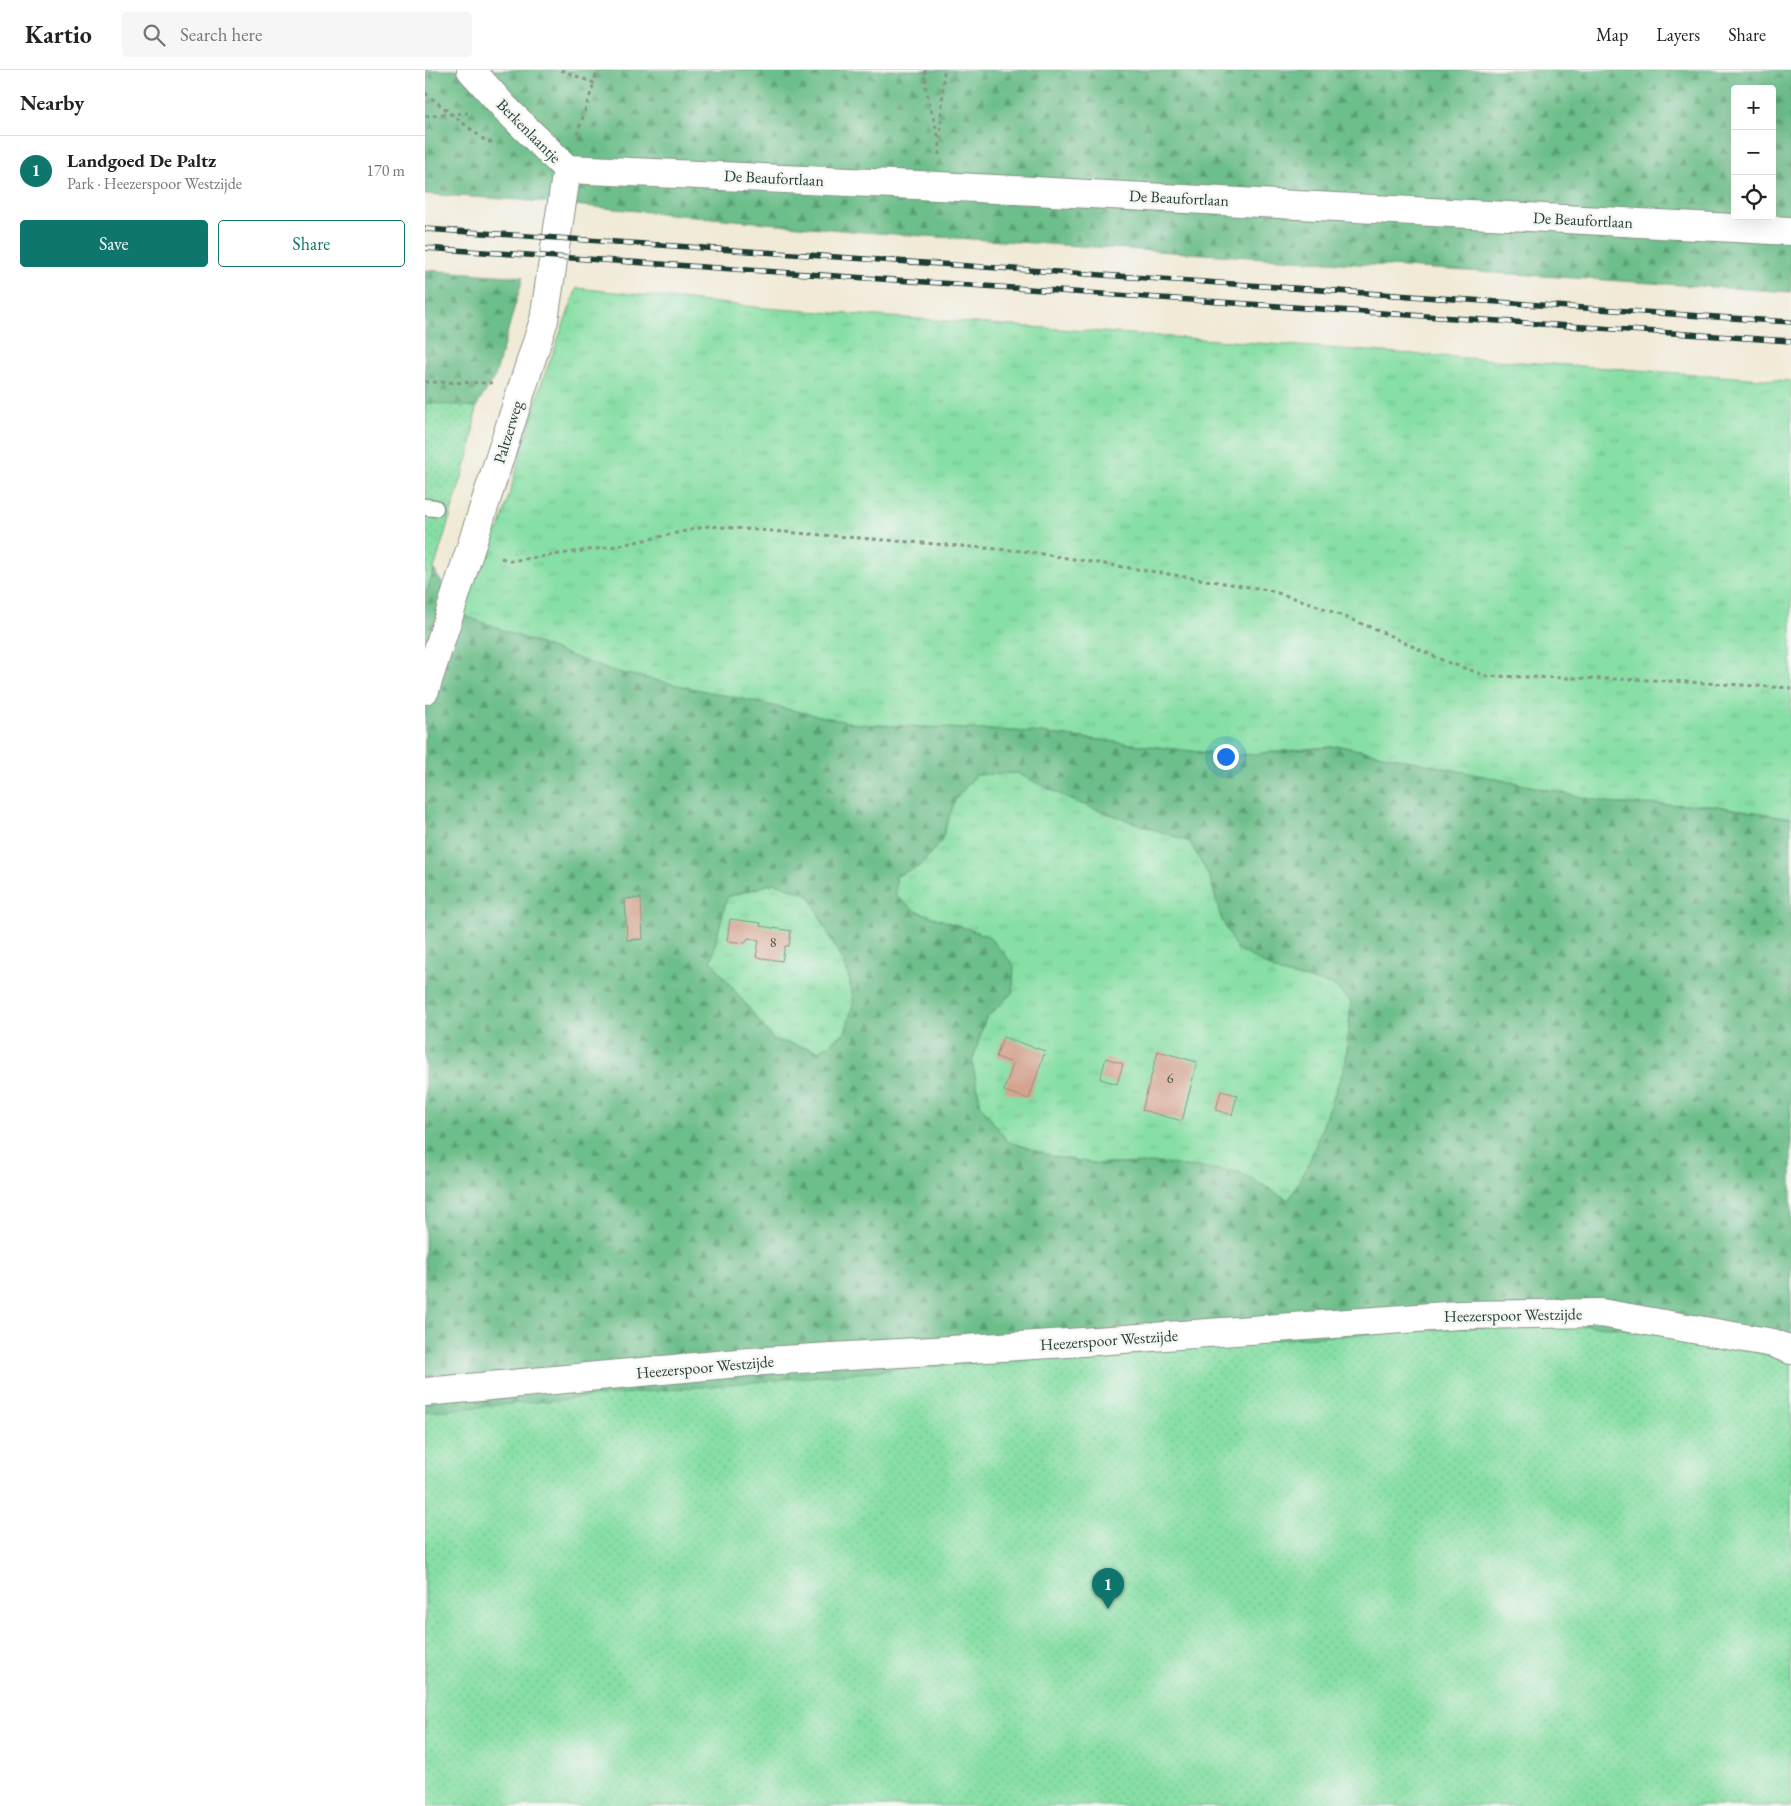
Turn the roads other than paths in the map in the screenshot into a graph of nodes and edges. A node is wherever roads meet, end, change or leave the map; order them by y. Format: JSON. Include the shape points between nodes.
{"nodes":[{"id":1,"x":471,"y":70,"type":"edge"},
{"id":2,"x":567,"y":169,"type":"junction"},
{"id":3,"x":1791,"y":230,"type":"edge"},
{"id":4,"x":425,"y":690,"type":"edge"},
{"id":5,"x":1791,"y":1350,"type":"edge"},
{"id":6,"x":425,"y":1392,"type":"edge"}],
"edges":[{"from":1,"to":2,"type":"street","name":"Berkenlaantje","via":[[505,109]]},
{"from":2,"to":3,"type":"street","name":"De Beaufortlaan"},
{"from":2,"to":4,"type":"street","name":"Paltzerweg","via":[[544,320]]},
{"from":5,"to":6,"type":"street","name":"Heezerspoor Westzijde","via":[[1601,1313],[1459,1314],[749,1362]]}]}
